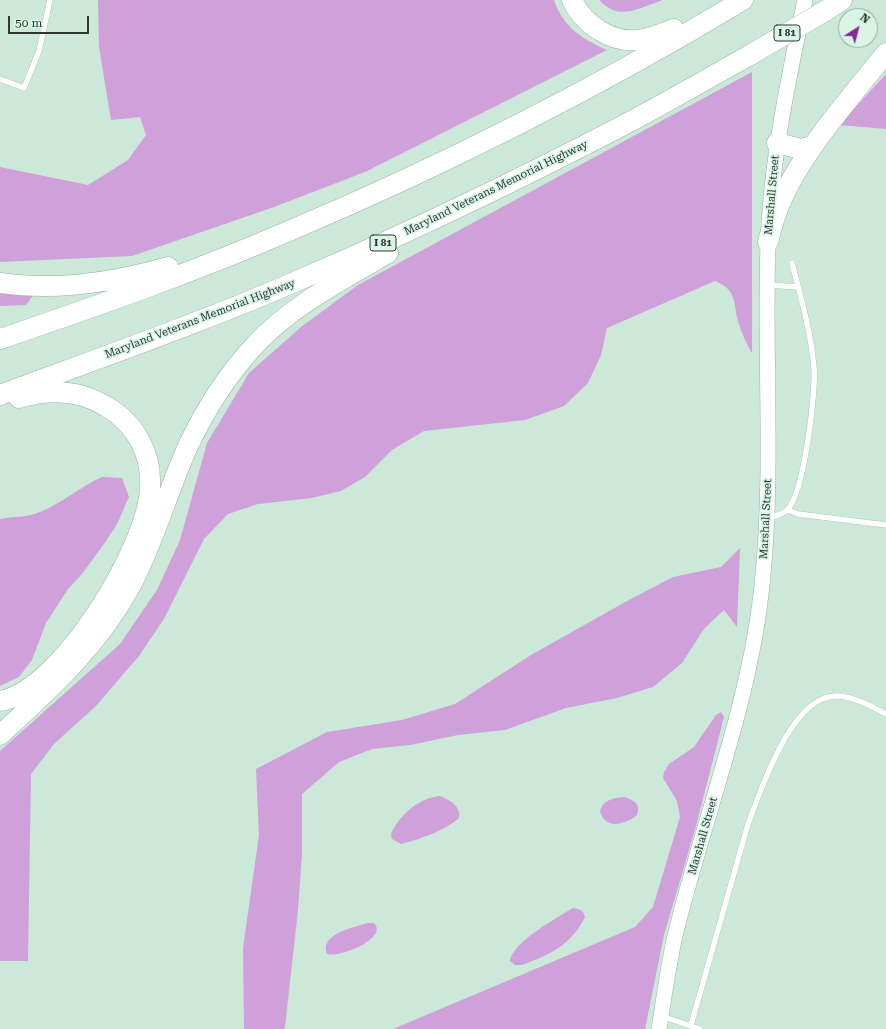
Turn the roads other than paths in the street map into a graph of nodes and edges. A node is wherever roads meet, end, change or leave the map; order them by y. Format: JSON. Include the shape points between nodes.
{"nodes":[{"id":1,"x":50,"y":0,"type":"edge"},
{"id":2,"x":572,"y":0,"type":"edge"},
{"id":3,"x":805,"y":0,"type":"edge"},
{"id":4,"x":842,"y":0,"type":"edge"},
{"id":5,"x":740,"y":2,"type":"edge"},
{"id":6,"x":886,"y":53,"type":"edge"},
{"id":7,"x":0,"y":79,"type":"edge"},
{"id":8,"x":777,"y":144,"type":"junction"},
{"id":9,"x":813,"y":146,"type":"junction"},
{"id":10,"x":482,"y":197,"type":"junction"},
{"id":11,"x":287,"y":232,"type":"junction"},
{"id":12,"x":768,"y":242,"type":"junction"},
{"id":13,"x":792,"y":263,"type":"dead end"},
{"id":14,"x":0,"y":283,"type":"edge"},
{"id":15,"x":768,"y":285,"type":"junction"},
{"id":16,"x":798,"y":287,"type":"junction"},
{"id":17,"x":0,"y":339,"type":"edge"},
{"id":18,"x":0,"y":395,"type":"edge"},
{"id":19,"x":0,"y":403,"type":"edge"},
{"id":20,"x":788,"y":510,"type":"junction"},
{"id":21,"x":768,"y":518,"type":"junction"},
{"id":22,"x":886,"y":525,"type":"edge"},
{"id":23,"x":0,"y":701,"type":"edge"},
{"id":24,"x":886,"y":714,"type":"edge"},
{"id":25,"x":0,"y":735,"type":"edge"},
{"id":26,"x":660,"y":1022,"type":"edge"},
{"id":27,"x":691,"y":1025,"type":"junction"},
{"id":28,"x":700,"y":1029,"type":"edge"}],
"edges":[{"from":1,"to":7,"type":"lane","via":[[39,51],[24,88]]},
{"from":2,"to":5,"type":"highway","via":[[594,28],[610,36],[637,40],[652,38]]},
{"from":3,"to":8,"type":"main road","name":"Marshall Street"},
{"from":4,"to":10,"type":"highway","name":"Maryland Veterans Memorial Highway","number":"I 81","bridge":true,"via":[[750,55],[622,126]]},
{"from":5,"to":11,"type":"highway","via":[[602,81],[477,146]]},
{"from":6,"to":9,"type":"highway"},
{"from":8,"to":9,"type":"highway","via":[[801,149]]},
{"from":8,"to":12,"type":"main road","name":"Marshall Street"},
{"from":9,"to":12,"type":"highway","via":[[779,206]]},
{"from":10,"to":18,"type":"highway","name":"Maryland Veterans Memorial Highway","number":"I 81","via":[[303,278]]},
{"from":10,"to":25,"type":"highway","via":[[306,302],[255,345],[219,391],[201,421],[188,447],[144,559],[114,614],[66,674]]},
{"from":11,"to":14,"type":"highway","via":[[141,275],[94,283]]},
{"from":11,"to":17,"type":"highway","via":[[154,285]]},
{"from":12,"to":15,"type":"main road","name":"Marshall Street"},
{"from":13,"to":16,"type":"lane"},
{"from":15,"to":16,"type":"lane"},
{"from":15,"to":21,"type":"main road","name":"Marshall Street"},
{"from":16,"to":20,"type":"lane","via":[[814,368],[813,406],[805,456],[794,500]]},
{"from":19,"to":23,"type":"highway","via":[[31,394],[67,392],[102,404],[131,425],[140,441],[150,472],[148,507],[143,525],[103,604],[56,664],[33,685]]},
{"from":20,"to":21,"type":"lane"},
{"from":20,"to":22,"type":"lane","via":[[798,514]]},
{"from":21,"to":26,"type":"main road","name":"Marshall Street","via":[[762,587],[752,652],[738,712],[676,935]]},
{"from":24,"to":27,"type":"lane","via":[[856,700],[837,696],[823,699],[811,706],[800,715],[793,726],[766,779],[748,824]]},
{"from":26,"to":27,"type":"lane"},
{"from":27,"to":28,"type":"lane"}]}
